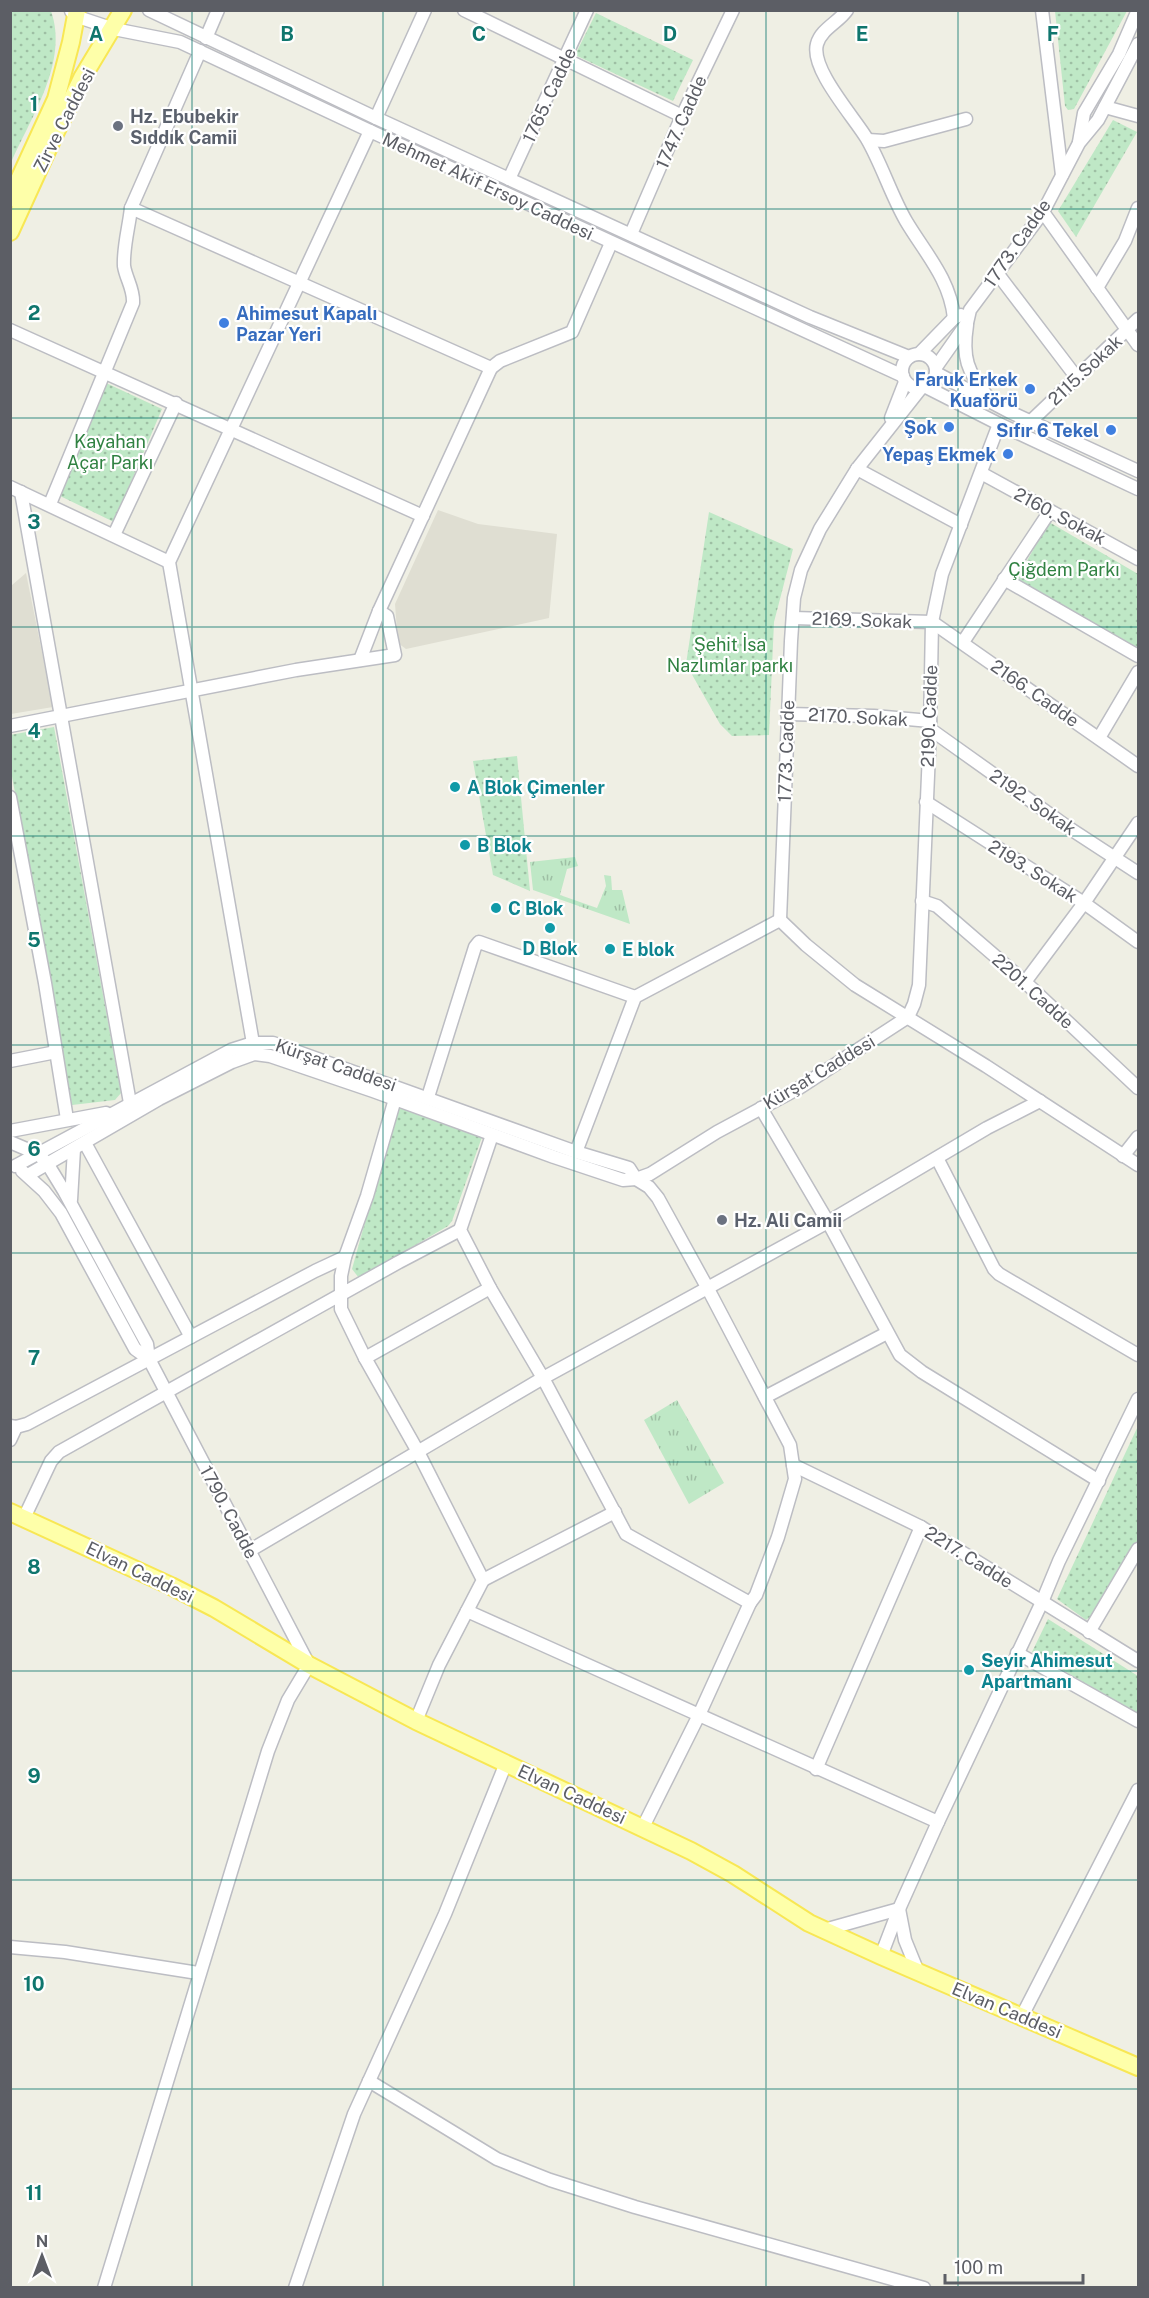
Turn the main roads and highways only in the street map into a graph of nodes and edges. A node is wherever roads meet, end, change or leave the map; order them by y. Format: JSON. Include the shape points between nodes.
{"nodes":[{"id":1,"x":123,"y":10,"type":"edge"},
{"id":2,"x":74,"y":12,"type":"edge"},
{"id":3,"x":10,"y":199,"type":"edge"},
{"id":4,"x":10,"y":232,"type":"edge"},
{"id":5,"x":17,"y":1515,"type":"edge"},
{"id":6,"x":1138,"y":2067,"type":"edge"}],
"edges":[{"from":1,"to":4,"type":"main road","name":"Zirve Caddesi","via":[[82,78]]},
{"from":2,"to":3,"type":"main road","name":"Zirve Caddesi","via":[[71,42],[56,99]]},
{"from":5,"to":6,"type":"main road","name":"Elvan Caddesi","via":[[187,1594],[416,1721],[643,1827],[733,1874],[809,1923]]}]}
